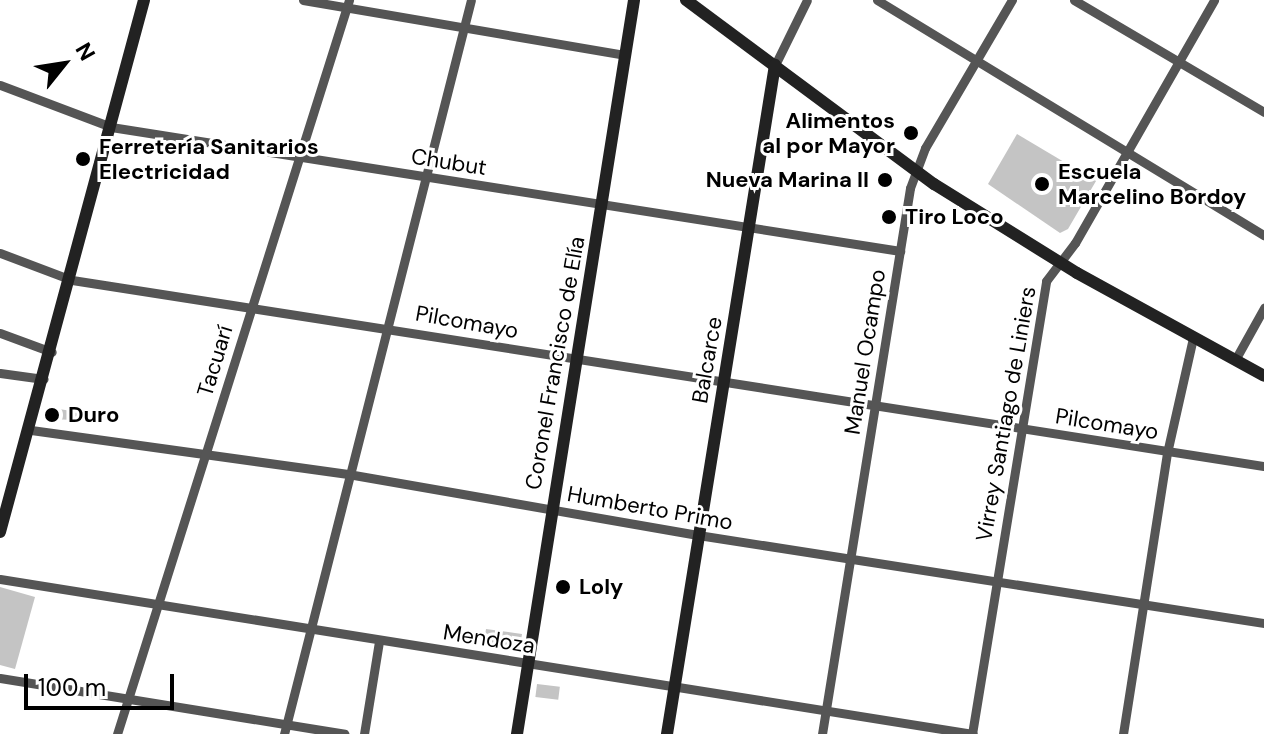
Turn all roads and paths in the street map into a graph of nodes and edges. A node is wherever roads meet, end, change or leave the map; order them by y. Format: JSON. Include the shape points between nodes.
{"nodes":[{"id":1,"x":144,"y":0,"type":"edge"},
{"id":2,"x":303,"y":0,"type":"edge"},
{"id":3,"x":471,"y":0,"type":"edge"},
{"id":4,"x":634,"y":0,"type":"edge"},
{"id":5,"x":686,"y":0,"type":"edge"},
{"id":6,"x":807,"y":0,"type":"edge"},
{"id":7,"x":877,"y":0,"type":"edge"},
{"id":8,"x":1012,"y":0,"type":"edge"},
{"id":9,"x":1074,"y":0,"type":"edge"},
{"id":10,"x":1214,"y":0,"type":"edge"},
{"id":11,"x":348,"y":3,"type":"edge"},
{"id":12,"x":464,"y":26,"type":"junction"},
{"id":13,"x":624,"y":55,"type":"junction"},
{"id":14,"x":976,"y":61,"type":"junction"},
{"id":15,"x":1179,"y":62,"type":"junction"},
{"id":16,"x":775,"y":65,"type":"junction"},
{"id":17,"x":0,"y":85,"type":"edge"},
{"id":18,"x":1264,"y":112,"type":"edge"},
{"id":19,"x":111,"y":127,"type":"junction"},
{"id":20,"x":1125,"y":152,"type":"junction"},
{"id":21,"x":296,"y":158,"type":"junction"},
{"id":22,"x":915,"y":171,"type":"junction"},
{"id":23,"x":426,"y":177,"type":"junction"},
{"id":24,"x":602,"y":204,"type":"junction"},
{"id":25,"x":750,"y":229,"type":"junction"},
{"id":26,"x":1264,"y":235,"type":"edge"},
{"id":27,"x":900,"y":251,"type":"junction"},
{"id":28,"x":0,"y":253,"type":"edge"},
{"id":29,"x":1060,"y":263,"type":"junction"},
{"id":30,"x":72,"y":280,"type":"junction"},
{"id":31,"x":252,"y":305,"type":"junction"},
{"id":32,"x":1264,"y":308,"type":"edge"},
{"id":33,"x":385,"y":326,"type":"junction"},
{"id":34,"x":0,"y":333,"type":"edge"},
{"id":35,"x":1193,"y":338,"type":"junction"},
{"id":36,"x":52,"y":352,"type":"junction"},
{"id":37,"x":578,"y":360,"type":"junction"},
{"id":38,"x":1235,"y":360,"type":"junction"},
{"id":39,"x":0,"y":373,"type":"edge"},
{"id":40,"x":1264,"y":376,"type":"edge"},
{"id":41,"x":44,"y":379,"type":"junction"},
{"id":42,"x":724,"y":382,"type":"junction"},
{"id":43,"x":875,"y":404,"type":"junction"},
{"id":44,"x":1019,"y":429,"type":"junction"},
{"id":45,"x":31,"y":430,"type":"junction"},
{"id":46,"x":1167,"y":453,"type":"junction"},
{"id":47,"x":206,"y":454,"type":"junction"},
{"id":48,"x":1264,"y":466,"type":"edge"},
{"id":49,"x":348,"y":474,"type":"junction"},
{"id":50,"x":550,"y":509,"type":"junction"},
{"id":51,"x":0,"y":529,"type":"edge"},
{"id":52,"x":698,"y":535,"type":"junction"},
{"id":53,"x":849,"y":559,"type":"junction"},
{"id":54,"x":0,"y":579,"type":"edge"},
{"id":55,"x":997,"y":581,"type":"junction"},
{"id":56,"x":1143,"y":603,"type":"junction"},
{"id":57,"x":158,"y":605,"type":"junction"},
{"id":58,"x":1264,"y":623,"type":"edge"},
{"id":59,"x":310,"y":630,"type":"junction"},
{"id":60,"x":379,"y":641,"type":"junction"},
{"id":61,"x":527,"y":663,"type":"junction"},
{"id":62,"x":0,"y":678,"type":"edge"},
{"id":63,"x":674,"y":690,"type":"junction"},
{"id":64,"x":127,"y":700,"type":"junction"},
{"id":65,"x":825,"y":712,"type":"junction"},
{"id":66,"x":285,"y":729,"type":"edge"},
{"id":67,"x":117,"y":734,"type":"edge"},
{"id":68,"x":344,"y":734,"type":"edge"},
{"id":69,"x":364,"y":734,"type":"edge"},
{"id":70,"x":517,"y":734,"type":"edge"},
{"id":71,"x":667,"y":734,"type":"edge"},
{"id":72,"x":822,"y":734,"type":"edge"},
{"id":73,"x":972,"y":734,"type":"edge"},
{"id":74,"x":1123,"y":734,"type":"edge"}],
"edges":[{"from":1,"to":19,"type":"street"},
{"from":2,"to":11,"type":"street"},
{"from":3,"to":12,"type":"street"},
{"from":4,"to":13,"type":"street","name":"Coronel Francisco de Elía"},
{"from":5,"to":16,"type":"street"},
{"from":6,"to":16,"type":"street","name":"Balcarce"},
{"from":7,"to":14,"type":"street"},
{"from":8,"to":14,"type":"street","name":"Manuel Ocampo"},
{"from":9,"to":15,"type":"street"},
{"from":10,"to":15,"type":"street","name":"Virrey Santiago de Liniers"},
{"from":11,"to":12,"type":"street"},
{"from":11,"to":21,"type":"street","name":"Tacuarí"},
{"from":12,"to":13,"type":"street"},
{"from":12,"to":23,"type":"street"},
{"from":13,"to":24,"type":"street","name":"Coronel Francisco de Elía"},
{"from":14,"to":20,"type":"street"},
{"from":14,"to":22,"type":"street","name":"Manuel Ocampo"},
{"from":15,"to":18,"type":"street"},
{"from":15,"to":20,"type":"street","name":"Virrey Santiago de Liniers"},
{"from":16,"to":22,"type":"street"},
{"from":16,"to":25,"type":"street","name":"Balcarce"},
{"from":17,"to":19,"type":"street","name":"Chubut"},
{"from":19,"to":21,"type":"street","name":"Chubut"},
{"from":19,"to":30,"type":"street"},
{"from":20,"to":26,"type":"street"},
{"from":20,"to":29,"type":"street","name":"Virrey Santiago de Liniers"},
{"from":21,"to":23,"type":"street","name":"Chubut"},
{"from":21,"to":31,"type":"street","name":"Tacuarí"},
{"from":22,"to":27,"type":"street","name":"Manuel Ocampo"},
{"from":22,"to":29,"type":"street"},
{"from":23,"to":24,"type":"street","name":"Chubut"},
{"from":23,"to":33,"type":"street"},
{"from":24,"to":25,"type":"street","name":"Chubut"},
{"from":24,"to":37,"type":"street","name":"Coronel Francisco de Elía"},
{"from":25,"to":27,"type":"street","name":"Chubut"},
{"from":25,"to":42,"type":"street","name":"Balcarce"},
{"from":27,"to":43,"type":"street","name":"Manuel Ocampo"},
{"from":28,"to":30,"type":"street","name":"Pilcomayo"},
{"from":29,"to":35,"type":"street"},
{"from":29,"to":44,"type":"street","name":"Virrey Santiago de Liniers","via":[[1044,289]]},
{"from":30,"to":31,"type":"street","name":"Pilcomayo"},
{"from":30,"to":36,"type":"street"},
{"from":31,"to":33,"type":"street","name":"Pilcomayo"},
{"from":31,"to":47,"type":"street","name":"Tacuarí"},
{"from":32,"to":38,"type":"street"},
{"from":33,"to":37,"type":"street","name":"Pilcomayo"},
{"from":33,"to":49,"type":"street"},
{"from":34,"to":36,"type":"street"},
{"from":35,"to":38,"type":"street"},
{"from":35,"to":46,"type":"street"},
{"from":36,"to":41,"type":"street"},
{"from":37,"to":42,"type":"street","name":"Pilcomayo"},
{"from":37,"to":50,"type":"street","name":"Coronel Francisco de Elía"},
{"from":38,"to":40,"type":"street"},
{"from":39,"to":41,"type":"street"},
{"from":41,"to":45,"type":"street"},
{"from":42,"to":43,"type":"street","name":"Pilcomayo"},
{"from":42,"to":52,"type":"street","name":"Balcarce"},
{"from":43,"to":44,"type":"street","name":"Pilcomayo"},
{"from":43,"to":53,"type":"street","name":"Manuel Ocampo"},
{"from":44,"to":46,"type":"street","name":"Pilcomayo"},
{"from":44,"to":55,"type":"street","name":"Virrey Santiago de Liniers"},
{"from":45,"to":47,"type":"street","name":"Humberto Primo"},
{"from":45,"to":51,"type":"street"},
{"from":46,"to":48,"type":"street","name":"Pilcomayo"},
{"from":46,"to":56,"type":"street"},
{"from":47,"to":49,"type":"street","name":"Humberto Primo"},
{"from":47,"to":57,"type":"street","name":"Tacuarí"},
{"from":49,"to":50,"type":"street","name":"Humberto Primo"},
{"from":49,"to":59,"type":"street"},
{"from":50,"to":52,"type":"street","name":"Humberto Primo"},
{"from":50,"to":61,"type":"street","name":"Coronel Francisco de Elía"},
{"from":52,"to":53,"type":"street","name":"Humberto Primo"},
{"from":52,"to":63,"type":"street","name":"Balcarce"},
{"from":53,"to":55,"type":"street","name":"Humberto Primo"},
{"from":53,"to":65,"type":"street","name":"Manuel Ocampo"},
{"from":54,"to":57,"type":"street","name":"Mendoza"},
{"from":55,"to":56,"type":"street","name":"Humberto Primo"},
{"from":55,"to":73,"type":"street","name":"Virrey Santiago de Liniers"},
{"from":56,"to":58,"type":"street","name":"Humberto Primo"},
{"from":56,"to":74,"type":"street"},
{"from":57,"to":59,"type":"street","name":"Mendoza"},
{"from":57,"to":64,"type":"street","name":"Tacuarí"},
{"from":59,"to":60,"type":"street","name":"Mendoza"},
{"from":59,"to":66,"type":"street"},
{"from":60,"to":61,"type":"street","name":"Mendoza"},
{"from":60,"to":69,"type":"street"},
{"from":61,"to":63,"type":"street","name":"Mendoza"},
{"from":61,"to":70,"type":"street","name":"Coronel Francisco de Elía"},
{"from":62,"to":64,"type":"street"},
{"from":63,"to":65,"type":"street","name":"Mendoza"},
{"from":63,"to":71,"type":"street","name":"Balcarce"},
{"from":64,"to":66,"type":"street"},
{"from":64,"to":67,"type":"street","name":"Tacuarí"},
{"from":65,"to":72,"type":"street","name":"Manuel Ocampo"},
{"from":65,"to":73,"type":"street","name":"Mendoza"},
{"from":66,"to":68,"type":"street"}]}
